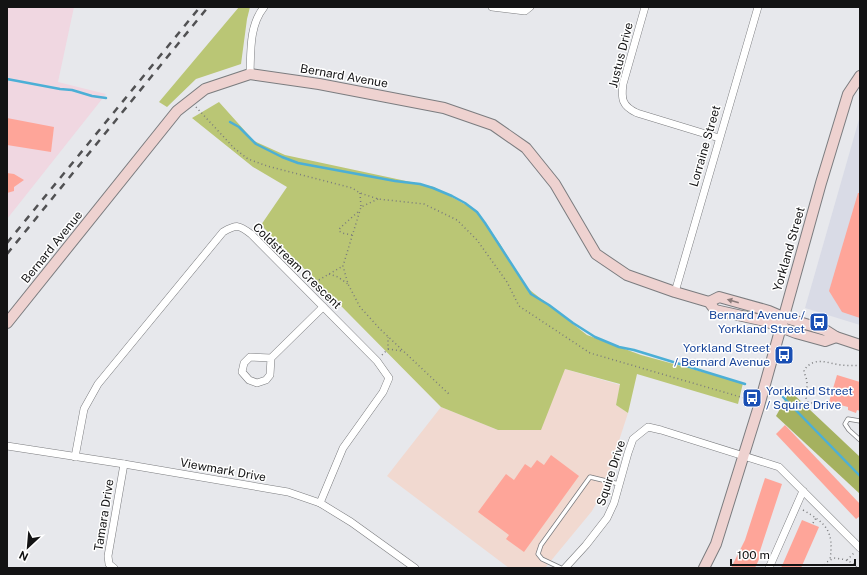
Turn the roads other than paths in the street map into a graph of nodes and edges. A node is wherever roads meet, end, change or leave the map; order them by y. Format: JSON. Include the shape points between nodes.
{"nodes":[{"id":1,"x":264,"y":7,"type":"edge"},
{"id":2,"x":492,"y":7,"type":"edge"},
{"id":3,"x":530,"y":7,"type":"edge"},
{"id":4,"x":645,"y":7,"type":"edge"},
{"id":5,"x":758,"y":7,"type":"edge"},
{"id":6,"x":250,"y":74,"type":"junction"},
{"id":7,"x":860,"y":76,"type":"edge"},
{"id":8,"x":719,"y":138,"type":"junction"},
{"id":9,"x":675,"y":292,"type":"junction"},
{"id":10,"x":323,"y":307,"type":"junction"},
{"id":11,"x":782,"y":322,"type":"junction"},
{"id":12,"x":7,"y":323,"type":"edge"},
{"id":13,"x":860,"y":345,"type":"edge"},
{"id":14,"x":271,"y":358,"type":"junction"},
{"id":15,"x":860,"y":421,"type":"edge"},
{"id":16,"x":860,"y":440,"type":"edge"},
{"id":17,"x":7,"y":446,"type":"edge"},
{"id":18,"x":743,"y":455,"type":"junction"},
{"id":19,"x":75,"y":457,"type":"junction"},
{"id":20,"x":124,"y":464,"type":"junction"},
{"id":21,"x":620,"y":484,"type":"junction"},
{"id":22,"x":803,"y":491,"type":"junction"},
{"id":23,"x":320,"y":503,"type":"junction"},
{"id":24,"x":858,"y":550,"type":"edge"},
{"id":25,"x":114,"y":568,"type":"edge"},
{"id":26,"x":415,"y":568,"type":"edge"},
{"id":27,"x":561,"y":568,"type":"edge"},
{"id":28,"x":565,"y":568,"type":"edge"},
{"id":29,"x":704,"y":568,"type":"edge"},
{"id":30,"x":769,"y":568,"type":"edge"}],
"edges":[{"from":1,"to":6,"type":"street","via":[[252,33]]},
{"from":2,"to":3,"type":"street","via":[[525,11]]},
{"from":4,"to":8,"type":"street","name":"Justus Drive","via":[[623,84],[624,104],[637,113]]},
{"from":5,"to":8,"type":"street","name":"Lorraine Street"},
{"from":6,"to":9,"type":"street","name":"Bernard Avenue","via":[[319,84],[444,108],[494,125],[526,148],[555,184],[596,254],[627,275]]},
{"from":6,"to":12,"type":"street","name":"Bernard Avenue","via":[[205,89],[177,111]]},
{"from":7,"to":11,"type":"street","name":"Yorkland Street","via":[[848,94]]},
{"from":8,"to":9,"type":"street","name":"Lorraine Street"},
{"from":9,"to":11,"type":"street","name":"Bernard Avenue","via":[[709,302],[719,297],[769,311]]},
{"from":10,"to":14,"type":"street"},
{"from":10,"to":19,"type":"street","name":"Coldstream Crescent","via":[[251,234],[238,226],[223,232],[98,384],[84,409]]},
{"from":10,"to":23,"type":"street","name":"Coldstream Crescent","via":[[377,361],[389,378],[387,386],[344,448]]},
{"from":11,"to":13,"type":"street","name":"Bernard Avenue","via":[[825,330],[836,337]]},
{"from":11,"to":18,"type":"street","name":"Yorkland Street"},
{"from":14,"to":14,"type":"street","via":[[250,357],[244,363],[242,372],[249,380],[257,383],[266,380],[270,375]]},
{"from":15,"to":16,"type":"lane","via":[[848,419],[846,424]]},
{"from":17,"to":19,"type":"street","name":"Viewmark Drive"},
{"from":18,"to":21,"type":"street","name":"Squire Drive","via":[[648,427],[633,439]]},
{"from":18,"to":22,"type":"street","via":[[779,467]]},
{"from":18,"to":29,"type":"street","name":"Yorkland Street","via":[[716,544]]},
{"from":19,"to":20,"type":"street","name":"Viewmark Drive"},
{"from":20,"to":23,"type":"street","name":"Viewmark Drive","via":[[288,492]]},
{"from":20,"to":25,"type":"street","name":"Tamara Drive","via":[[108,556],[109,564]]},
{"from":21,"to":27,"type":"lane","via":[[590,477],[541,545],[538,554],[542,559]]},
{"from":21,"to":28,"type":"street","name":"Squire Drive","via":[[607,518]]},
{"from":22,"to":24,"type":"street"},
{"from":22,"to":30,"type":"street"},
{"from":23,"to":26,"type":"street","name":"Viewmark Drive"}]}
